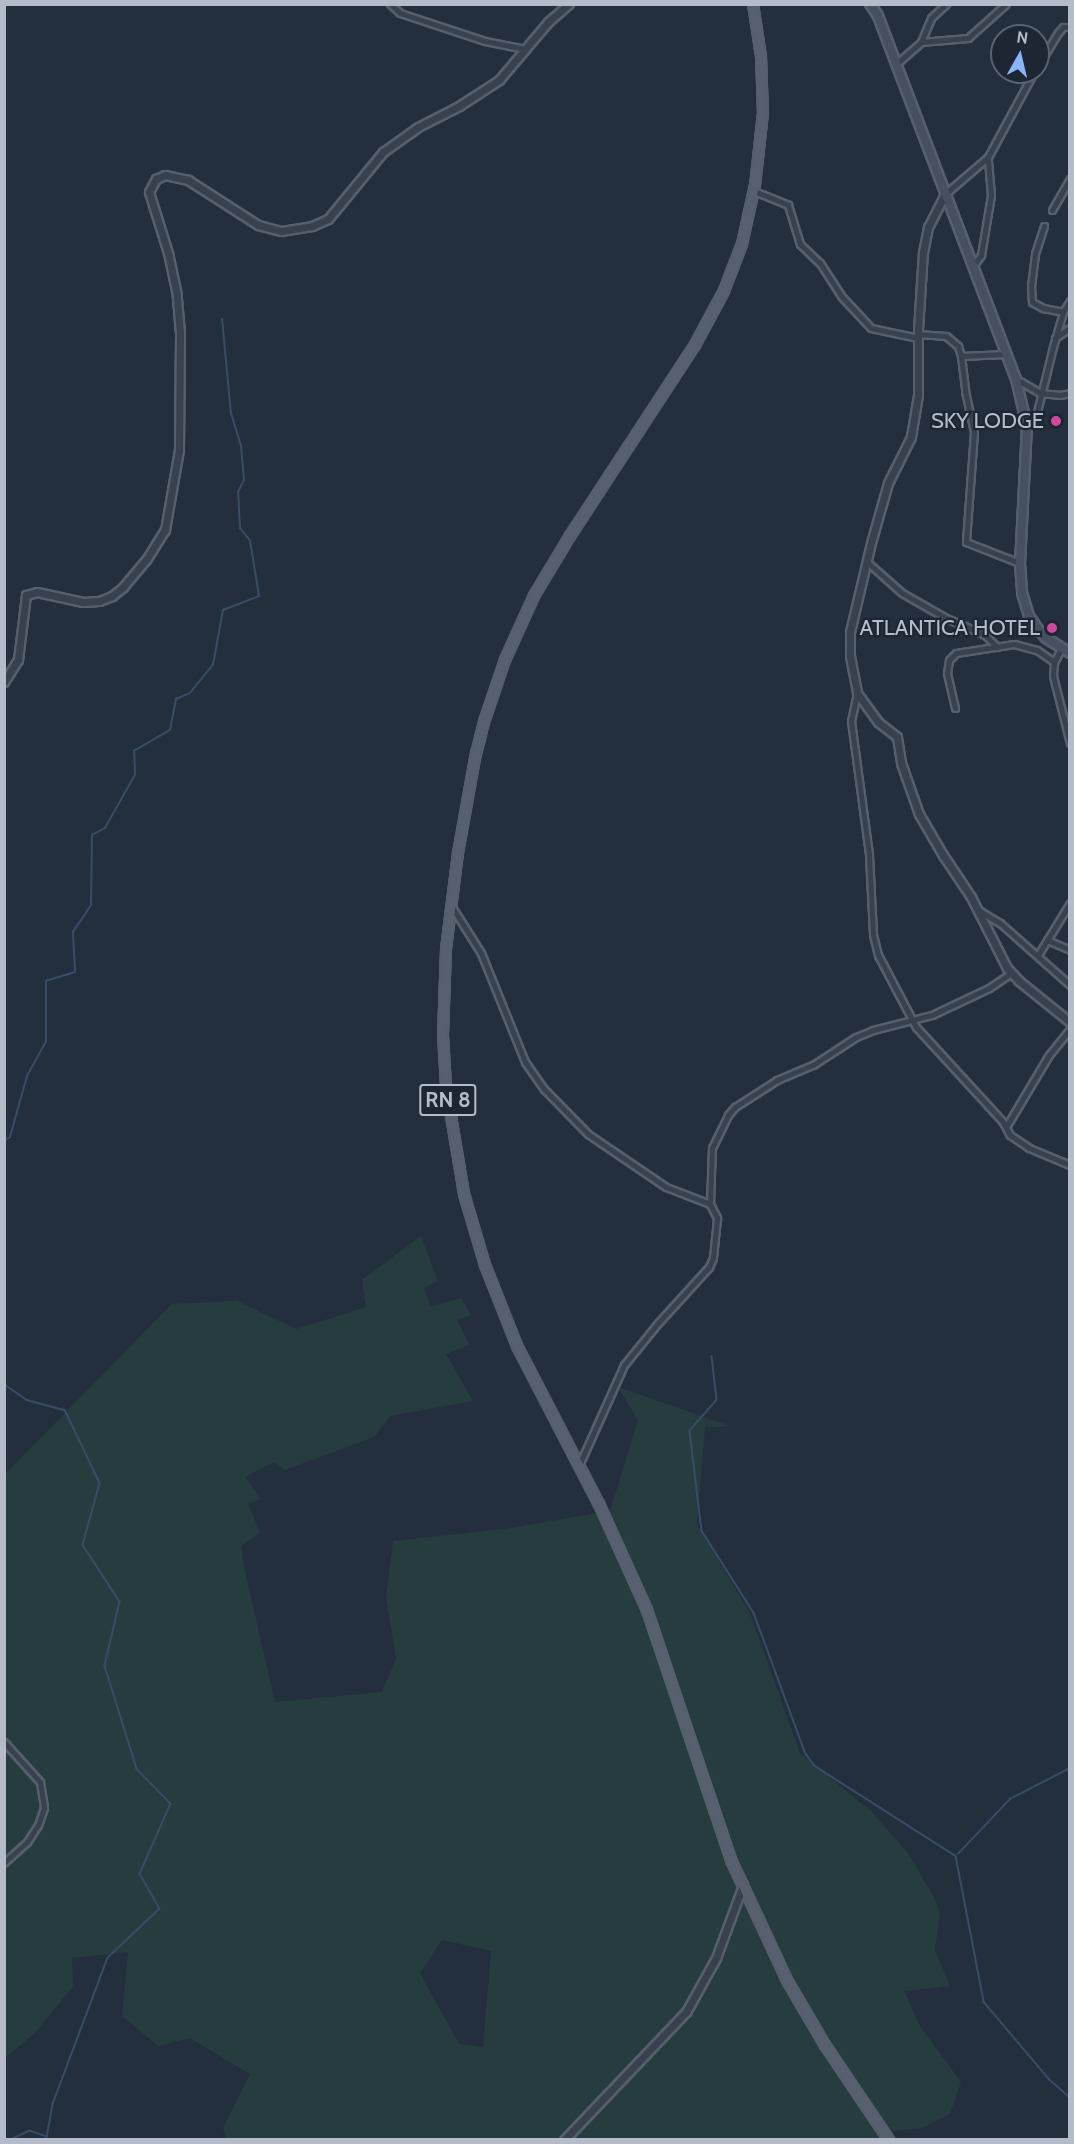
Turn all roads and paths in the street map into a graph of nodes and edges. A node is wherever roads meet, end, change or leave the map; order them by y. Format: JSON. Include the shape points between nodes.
{"nodes":[{"id":1,"x":390,"y":4,"type":"edge"},
{"id":2,"x":569,"y":4,"type":"edge"},
{"id":3,"x":753,"y":4,"type":"edge"},
{"id":4,"x":870,"y":4,"type":"edge"},
{"id":5,"x":946,"y":4,"type":"edge"},
{"id":6,"x":1006,"y":4,"type":"edge"},
{"id":7,"x":1070,"y":27,"type":"edge"},
{"id":8,"x":921,"y":42,"type":"junction"},
{"id":9,"x":1050,"y":46,"type":"edge"},
{"id":10,"x":525,"y":49,"type":"junction"},
{"id":11,"x":896,"y":64,"type":"junction"},
{"id":12,"x":1028,"y":84,"type":"edge"},
{"id":13,"x":988,"y":157,"type":"junction"},
{"id":14,"x":1070,"y":179,"type":"edge"},
{"id":15,"x":754,"y":191,"type":"junction"},
{"id":16,"x":945,"y":194,"type":"junction"},
{"id":17,"x":1052,"y":210,"type":"dead end"},
{"id":18,"x":1044,"y":226,"type":"dead end"},
{"id":19,"x":973,"y":266,"type":"junction"},
{"id":20,"x":1070,"y":301,"type":"edge"},
{"id":21,"x":1063,"y":312,"type":"junction"},
{"id":22,"x":1070,"y":328,"type":"edge"},
{"id":23,"x":918,"y":336,"type":"junction"},
{"id":24,"x":1055,"y":338,"type":"junction"},
{"id":25,"x":1006,"y":354,"type":"junction"},
{"id":26,"x":961,"y":356,"type":"junction"},
{"id":27,"x":1016,"y":379,"type":"junction"},
{"id":28,"x":1040,"y":393,"type":"junction"},
{"id":29,"x":1070,"y":393,"type":"edge"},
{"id":30,"x":1027,"y":426,"type":"junction"},
{"id":31,"x":866,"y":561,"type":"junction"},
{"id":32,"x":1020,"y":563,"type":"junction"},
{"id":33,"x":997,"y":647,"type":"junction"},
{"id":34,"x":1061,"y":650,"type":"junction"},
{"id":35,"x":1070,"y":653,"type":"edge"},
{"id":36,"x":1054,"y":662,"type":"junction"},
{"id":37,"x":4,"y":682,"type":"edge"},
{"id":38,"x":857,"y":693,"type":"junction"},
{"id":39,"x":955,"y":708,"type":"dead end"},
{"id":40,"x":1070,"y":743,"type":"edge"},
{"id":41,"x":1070,"y":903,"type":"edge"},
{"id":42,"x":451,"y":906,"type":"junction"},
{"id":43,"x":977,"y":909,"type":"junction"},
{"id":44,"x":1062,"y":913,"type":"junction"},
{"id":45,"x":1070,"y":916,"type":"edge"},
{"id":46,"x":1047,"y":940,"type":"junction"},
{"id":47,"x":1070,"y":950,"type":"edge"},
{"id":48,"x":1038,"y":955,"type":"junction"},
{"id":49,"x":1011,"y":973,"type":"junction"},
{"id":50,"x":1070,"y":985,"type":"edge"},
{"id":51,"x":913,"y":1022,"type":"junction"},
{"id":52,"x":1070,"y":1022,"type":"edge"},
{"id":53,"x":1070,"y":1029,"type":"edge"},
{"id":54,"x":1006,"y":1127,"type":"junction"},
{"id":55,"x":1070,"y":1165,"type":"edge"},
{"id":56,"x":710,"y":1204,"type":"junction"},
{"id":57,"x":579,"y":1465,"type":"junction"},
{"id":58,"x":4,"y":1742,"type":"edge"},
{"id":59,"x":4,"y":1863,"type":"edge"},
{"id":60,"x":743,"y":1885,"type":"junction"},
{"id":61,"x":564,"y":2139,"type":"edge"},
{"id":62,"x":889,"y":2139,"type":"edge"}],
"edges":[{"from":1,"to":10,"type":"street","via":[[399,13],[485,41]]},
{"from":2,"to":10,"type":"street"},
{"from":3,"to":15,"type":"main road","number":"RN 8","via":[[761,56],[763,113]]},
{"from":4,"to":11,"type":"main road"},
{"from":5,"to":8,"type":"street","via":[[931,18]]},
{"from":6,"to":8,"type":"street","via":[[968,38]]},
{"from":7,"to":9,"type":"street","via":[[1063,27]]},
{"from":8,"to":11,"type":"street"},
{"from":10,"to":37,"type":"street","via":[[499,80],[383,152],[328,219],[312,226],[281,231],[258,225],[188,180],[165,175],[156,179],[149,192],[169,256],[180,333],[179,450],[165,530],[146,560],[112,596],[83,602],[38,592],[26,595],[18,660]]},
{"from":11,"to":16,"type":"main road"},
{"from":12,"to":13,"type":"street"},
{"from":13,"to":16,"type":"street"},
{"from":13,"to":19,"type":"street","via":[[991,195],[981,255]]},
{"from":14,"to":17,"type":"street"},
{"from":15,"to":23,"type":"street","via":[[788,205],[800,244],[820,263],[842,297],[871,328]]},
{"from":15,"to":42,"type":"main road","number":"RN 8","via":[[742,244],[712,314],[534,596],[505,660],[476,753]]},
{"from":16,"to":19,"type":"main road"},
{"from":16,"to":23,"type":"street","via":[[928,226],[923,252]]},
{"from":18,"to":21,"type":"street","via":[[1035,254],[1032,302]]},
{"from":19,"to":25,"type":"main road"},
{"from":20,"to":21,"type":"street"},
{"from":21,"to":24,"type":"street"},
{"from":22,"to":24,"type":"street"},
{"from":23,"to":26,"type":"street","via":[[946,336],[958,346]]},
{"from":23,"to":31,"type":"street","via":[[918,395],[911,437],[888,483]]},
{"from":24,"to":28,"type":"street"},
{"from":25,"to":26,"type":"street"},
{"from":25,"to":27,"type":"main road"},
{"from":26,"to":32,"type":"street","via":[[974,432],[966,542]]},
{"from":27,"to":28,"type":"street"},
{"from":27,"to":30,"type":"main road"},
{"from":28,"to":29,"type":"street"},
{"from":28,"to":30,"type":"street","via":[[1036,416]]},
{"from":30,"to":32,"type":"main road"},
{"from":31,"to":33,"type":"street","via":[[902,592],[985,635]]},
{"from":31,"to":38,"type":"street","via":[[850,632]]},
{"from":32,"to":34,"type":"main road","via":[[1022,593],[1029,616]]},
{"from":33,"to":36,"type":"street","via":[[1014,644],[1037,650]]},
{"from":33,"to":39,"type":"street","via":[[956,653],[949,660],[947,673]]},
{"from":34,"to":35,"type":"main road"},
{"from":34,"to":36,"type":"street"},
{"from":36,"to":40,"type":"street","via":[[1053,676]]},
{"from":38,"to":43,"type":"street","via":[[878,722],[897,737],[901,763],[919,814]]},
{"from":38,"to":51,"type":"street","via":[[852,721],[870,855],[873,935]]},
{"from":41,"to":44,"type":"street"},
{"from":42,"to":56,"type":"street","via":[[481,953],[525,1062],[544,1089],[588,1134],[666,1187]]},
{"from":42,"to":57,"type":"main road","number":"RN 8","via":[[443,1035],[446,1086],[464,1194],[485,1265],[517,1346]]},
{"from":43,"to":48,"type":"street","via":[[1000,922]]},
{"from":43,"to":49,"type":"street"},
{"from":44,"to":45,"type":"street"},
{"from":44,"to":46,"type":"street"},
{"from":46,"to":47,"type":"street"},
{"from":46,"to":48,"type":"street"},
{"from":48,"to":50,"type":"street"},
{"from":49,"to":51,"type":"street","via":[[989,988]]},
{"from":49,"to":52,"type":"street"},
{"from":51,"to":54,"type":"street"},
{"from":51,"to":56,"type":"street","via":[[856,1037],[735,1107],[712,1148]]},
{"from":53,"to":54,"type":"street","via":[[1049,1055]]},
{"from":54,"to":55,"type":"street","via":[[1010,1135],[1029,1148]]},
{"from":56,"to":57,"type":"street","via":[[717,1218],[709,1267],[624,1365]]},
{"from":57,"to":60,"type":"main road","number":"RN 8","via":[[647,1610]]},
{"from":58,"to":59,"type":"street","via":[[40,1782],[44,1808],[27,1842]]},
{"from":60,"to":61,"type":"street","via":[[716,1958],[686,2012]]},
{"from":60,"to":62,"type":"main road","number":"RN 8","via":[[762,1932],[825,2045]]}]}
